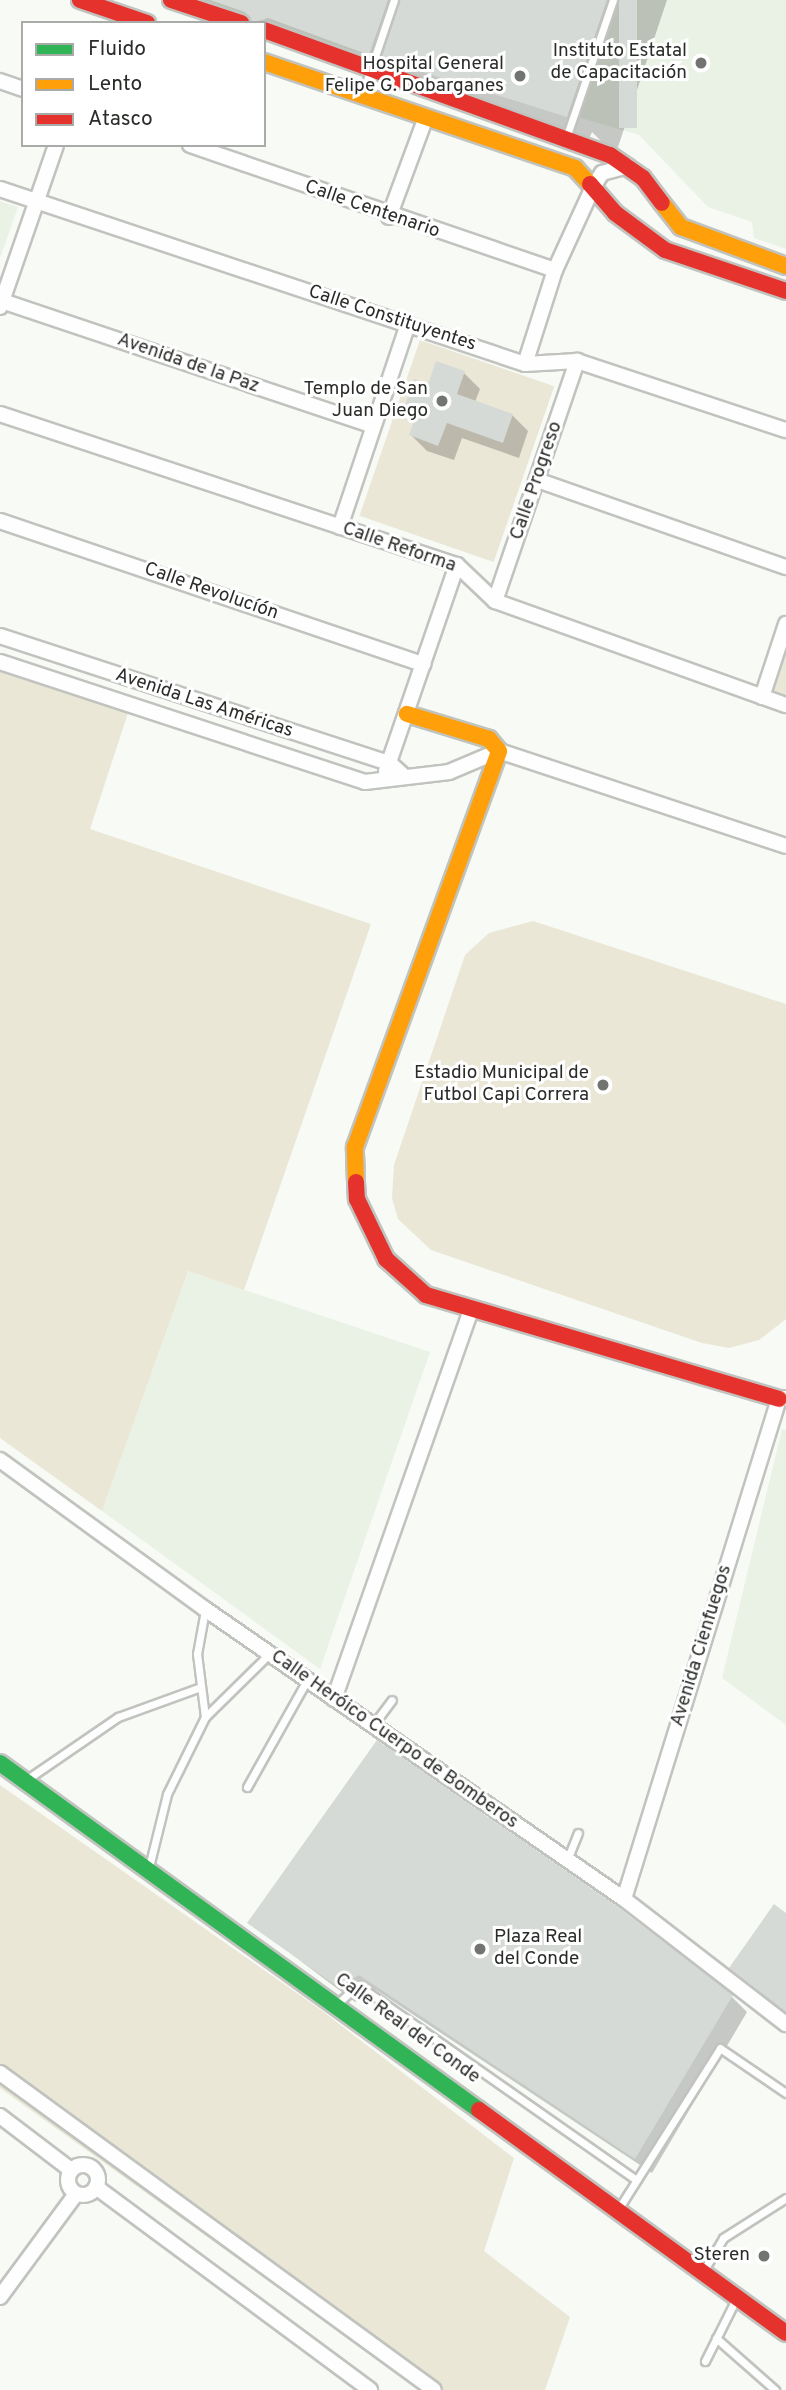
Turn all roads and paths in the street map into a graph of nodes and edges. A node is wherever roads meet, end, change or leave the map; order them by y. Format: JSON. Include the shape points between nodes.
{"nodes":[{"id":1,"x":80,"y":0,"type":"edge"},
{"id":2,"x":171,"y":0,"type":"edge"},
{"id":3,"x":394,"y":0,"type":"edge"},
{"id":4,"x":613,"y":0,"type":"edge"},
{"id":5,"x":101,"y":15,"type":"edge"},
{"id":6,"x":136,"y":21,"type":"edge"},
{"id":7,"x":235,"y":21,"type":"edge"},
{"id":8,"x":266,"y":31,"type":"edge"},
{"id":9,"x":266,"y":63,"type":"edge"},
{"id":10,"x":372,"y":68,"type":"junction"},
{"id":11,"x":0,"y":81,"type":"edge"},
{"id":12,"x":21,"y":88,"type":"edge"},
{"id":13,"x":362,"y":95,"type":"junction"},
{"id":14,"x":426,"y":117,"type":"junction"},
{"id":15,"x":566,"y":138,"type":"junction"},
{"id":16,"x":55,"y":147,"type":"edge"},
{"id":17,"x":196,"y":147,"type":"edge"},
{"id":18,"x":628,"y":166,"type":"junction"},
{"id":19,"x":593,"y":187,"type":"junction"},
{"id":20,"x":0,"y":189,"type":"edge"},
{"id":21,"x":37,"y":201,"type":"junction"},
{"id":22,"x":650,"y":207,"type":"junction"},
{"id":23,"x":389,"y":217,"type":"junction"},
{"id":24,"x":625,"y":219,"type":"junction"},
{"id":25,"x":786,"y":266,"type":"edge"},
{"id":26,"x":555,"y":270,"type":"junction"},
{"id":27,"x":786,"y":290,"type":"edge"},
{"id":28,"x":1,"y":304,"type":"edge"},
{"id":29,"x":408,"y":324,"type":"junction"},
{"id":30,"x":577,"y":360,"type":"junction"},
{"id":31,"x":526,"y":364,"type":"junction"},
{"id":32,"x":0,"y":414,"type":"edge"},
{"id":33,"x":373,"y":426,"type":"junction"},
{"id":34,"x":786,"y":430,"type":"edge"},
{"id":35,"x":537,"y":480,"type":"junction"},
{"id":36,"x":0,"y":521,"type":"edge"},
{"id":37,"x":340,"y":527,"type":"junction"},
{"id":38,"x":457,"y":565,"type":"junction"},
{"id":39,"x":786,"y":567,"type":"edge"},
{"id":40,"x":495,"y":601,"type":"junction"},
{"id":41,"x":786,"y":624,"type":"edge"},
{"id":42,"x":0,"y":636,"type":"edge"},
{"id":43,"x":0,"y":662,"type":"edge"},
{"id":44,"x":423,"y":664,"type":"junction"},
{"id":45,"x":762,"y":697,"type":"junction"},
{"id":46,"x":189,"y":700,"type":"junction"},
{"id":47,"x":786,"y":705,"type":"edge"},
{"id":48,"x":407,"y":714,"type":"junction"},
{"id":49,"x":183,"y":725,"type":"junction"},
{"id":50,"x":499,"y":751,"type":"junction"},
{"id":51,"x":391,"y":764,"type":"junction"},
{"id":52,"x":405,"y":777,"type":"junction"},
{"id":53,"x":378,"y":784,"type":"junction"},
{"id":54,"x":786,"y":846,"type":"edge"},
{"id":55,"x":471,"y":1310,"type":"junction"},
{"id":56,"x":781,"y":1406,"type":"edge"},
{"id":57,"x":0,"y":1460,"type":"edge"},
{"id":58,"x":205,"y":1609,"type":"junction"},
{"id":59,"x":269,"y":1653,"type":"junction"},
{"id":60,"x":307,"y":1681,"type":"junction"},
{"id":61,"x":201,"y":1688,"type":"junction"},
{"id":62,"x":334,"y":1699,"type":"junction"},
{"id":63,"x":392,"y":1700,"type":"dead end"},
{"id":64,"x":205,"y":1717,"type":"junction"},
{"id":65,"x":373,"y":1726,"type":"junction"},
{"id":66,"x":0,"y":1763,"type":"edge"},
{"id":67,"x":25,"y":1781,"type":"junction"},
{"id":68,"x":247,"y":1787,"type":"dead end"},
{"id":69,"x":579,"y":1833,"type":"dead end"},
{"id":70,"x":568,"y":1860,"type":"junction"},
{"id":71,"x":149,"y":1867,"type":"junction"},
{"id":72,"x":624,"y":1899,"type":"junction"},
{"id":73,"x":336,"y":2004,"type":"junction"},
{"id":74,"x":786,"y":2024,"type":"edge"},
{"id":75,"x":0,"y":2073,"type":"edge"},
{"id":76,"x":786,"y":2093,"type":"edge"},
{"id":77,"x":0,"y":2116,"type":"edge"},
{"id":78,"x":71,"y":2170,"type":"junction"},
{"id":79,"x":636,"y":2180,"type":"junction"},
{"id":80,"x":96,"y":2187,"type":"junction"},
{"id":81,"x":76,"y":2194,"type":"junction"},
{"id":82,"x":786,"y":2198,"type":"edge"},
{"id":83,"x":618,"y":2208,"type":"junction"},
{"id":84,"x":704,"y":2271,"type":"junction"},
{"id":85,"x":737,"y":2295,"type":"junction"},
{"id":86,"x":0,"y":2297,"type":"edge"},
{"id":87,"x":786,"y":2333,"type":"edge"},
{"id":88,"x":716,"y":2338,"type":"junction"},
{"id":89,"x":705,"y":2361,"type":"dead end"},
{"id":90,"x":370,"y":2390,"type":"edge"},
{"id":91,"x":434,"y":2390,"type":"edge"},
{"id":92,"x":775,"y":2390,"type":"edge"}],
"edges":[{"from":1,"to":5,"type":"street"},
{"from":2,"to":7,"type":"street"},
{"from":3,"to":10,"type":"lane"},
{"from":4,"to":15,"type":"lane"},
{"from":5,"to":6,"type":"street"},
{"from":8,"to":10,"type":"street"},
{"from":9,"to":13,"type":"street"},
{"from":10,"to":13,"type":"lane"},
{"from":10,"to":15,"type":"street"},
{"from":11,"to":12,"type":"street"},
{"from":13,"to":14,"type":"street"},
{"from":14,"to":19,"type":"street","via":[[575,168]]},
{"from":14,"to":23,"type":"street"},
{"from":15,"to":18,"type":"street"},
{"from":16,"to":21,"type":"street"},
{"from":17,"to":23,"type":"street","name":"Calle Centenario"},
{"from":18,"to":19,"type":"street","via":[[602,173]]},
{"from":18,"to":22,"type":"street"},
{"from":19,"to":24,"type":"street"},
{"from":19,"to":26,"type":"street"},
{"from":20,"to":21,"type":"street","name":"Calle Constituyentes"},
{"from":21,"to":28,"type":"street"},
{"from":21,"to":29,"type":"street","name":"Calle Constituyentes"},
{"from":22,"to":24,"type":"street"},
{"from":22,"to":25,"type":"street","via":[[681,227]]},
{"from":23,"to":26,"type":"street","name":"Calle Centenario"},
{"from":24,"to":27,"type":"street","via":[[665,250]]},
{"from":26,"to":31,"type":"street"},
{"from":28,"to":33,"type":"street","name":"Avenida de la Paz"},
{"from":29,"to":31,"type":"street","name":"Calle Constituyentes"},
{"from":29,"to":33,"type":"street"},
{"from":30,"to":31,"type":"street","name":"Calle Constituyentes"},
{"from":30,"to":34,"type":"street","name":"Calle Constituyentes"},
{"from":30,"to":35,"type":"street","name":"Calle Progreso"},
{"from":32,"to":37,"type":"street","name":"Calle Reforma"},
{"from":33,"to":37,"type":"street"},
{"from":35,"to":39,"type":"street"},
{"from":35,"to":40,"type":"street","name":"Calle Progreso"},
{"from":36,"to":44,"type":"street","name":"Calle Revolucíón"},
{"from":37,"to":38,"type":"street","name":"Calle Reforma"},
{"from":38,"to":40,"type":"street","name":"Calle Reforma"},
{"from":38,"to":44,"type":"street"},
{"from":40,"to":45,"type":"street","name":"Calle Reforma"},
{"from":41,"to":45,"type":"street"},
{"from":42,"to":46,"type":"street","name":"Avenida Las Américas"},
{"from":43,"to":49,"type":"street","name":"Avenida Las Américas"},
{"from":44,"to":48,"type":"street"},
{"from":45,"to":47,"type":"street","name":"Calle Reforma"},
{"from":46,"to":49,"type":"street"},
{"from":46,"to":51,"type":"street","name":"Avenida Las Américas"},
{"from":48,"to":50,"type":"street","via":[[489,739]]},
{"from":48,"to":51,"type":"street"},
{"from":49,"to":53,"type":"street","name":"Avenida Las Américas"},
{"from":50,"to":52,"type":"street","via":[[449,772]]},
{"from":50,"to":54,"type":"street"},
{"from":50,"to":55,"type":"street","via":[[355,1147],[357,1199],[386,1259],[426,1295]]},
{"from":51,"to":52,"type":"street","name":"Avenida Las Américas"},
{"from":51,"to":53,"type":"street"},
{"from":52,"to":53,"type":"street"},
{"from":55,"to":56,"type":"street"},
{"from":55,"to":62,"type":"street"},
{"from":56,"to":72,"type":"street","name":"Avenida Cienfuegos"},
{"from":57,"to":58,"type":"street","name":"Calle Heróico Cuerpo de Bomberos"},
{"from":58,"to":59,"type":"street","name":"Calle Heróico Cuerpo de Bomberos"},
{"from":58,"to":61,"type":"lane","via":[[197,1654]]},
{"from":59,"to":60,"type":"street","name":"Calle Heróico Cuerpo de Bomberos"},
{"from":59,"to":64,"type":"lane"},
{"from":60,"to":62,"type":"street","name":"Calle Heróico Cuerpo de Bomberos"},
{"from":60,"to":68,"type":"lane"},
{"from":61,"to":64,"type":"lane"},
{"from":61,"to":67,"type":"lane","via":[[118,1717]]},
{"from":62,"to":65,"type":"street","name":"Calle Heróico Cuerpo de Bomberos"},
{"from":63,"to":65,"type":"lane"},
{"from":64,"to":71,"type":"lane","via":[[167,1794]]},
{"from":65,"to":70,"type":"street","name":"Calle Heróico Cuerpo de Bomberos"},
{"from":66,"to":67,"type":"street","name":"Calle Real del Conde"},
{"from":67,"to":71,"type":"street","name":"Calle Real del Conde"},
{"from":69,"to":70,"type":"lane"},
{"from":70,"to":72,"type":"street","name":"Calle Heróico Cuerpo de Bomberos"},
{"from":71,"to":73,"type":"street","name":"Calle Real del Conde"},
{"from":72,"to":74,"type":"street","name":"Calle Heróico Cuerpo de Bomberos"},
{"from":73,"to":79,"type":"lane","via":[[358,1985]]},
{"from":73,"to":83,"type":"street","name":"Calle Real del Conde"},
{"from":75,"to":91,"type":"street"},
{"from":76,"to":79,"type":"lane","via":[[720,2048]]},
{"from":77,"to":78,"type":"street"},
{"from":78,"to":80,"type":"street","via":[[90,2167],[96,2172]]},
{"from":78,"to":81,"type":"street","via":[[68,2182]]},
{"from":79,"to":83,"type":"lane"},
{"from":80,"to":81,"type":"street","via":[[84,2196]]},
{"from":80,"to":90,"type":"street"},
{"from":81,"to":86,"type":"street"},
{"from":82,"to":84,"type":"lane","via":[[723,2238]]},
{"from":83,"to":84,"type":"street","name":"Calle Real del Conde"},
{"from":84,"to":85,"type":"street","name":"Calle Real del Conde"},
{"from":85,"to":87,"type":"street","name":"Calle Real del Conde"},
{"from":85,"to":88,"type":"lane"},
{"from":88,"to":89,"type":"lane"},
{"from":88,"to":92,"type":"lane"}]}
